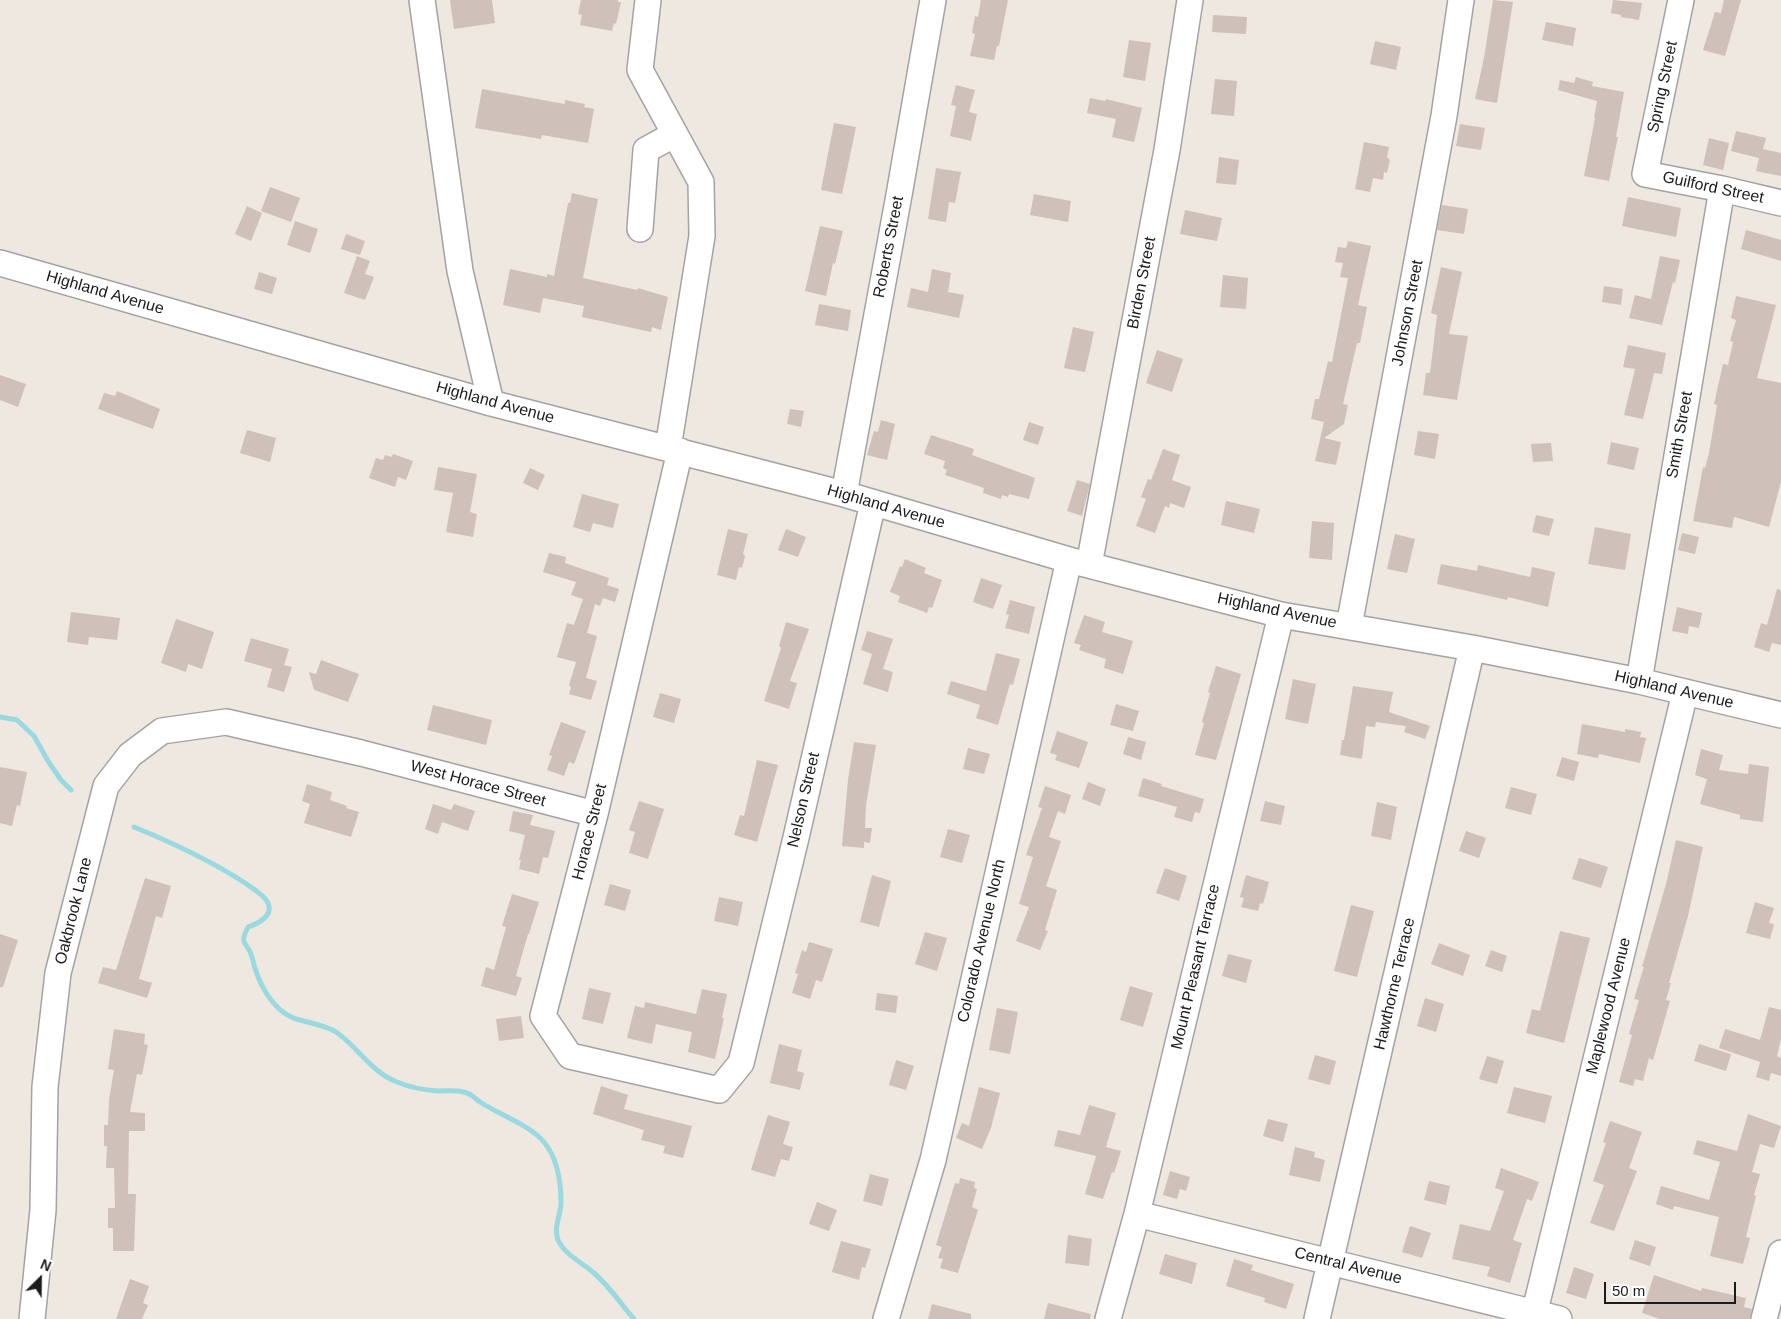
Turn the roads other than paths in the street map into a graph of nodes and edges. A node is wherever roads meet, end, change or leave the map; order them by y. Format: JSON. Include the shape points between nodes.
{"nodes":[{"id":1,"x":422,"y":0,"type":"edge"},
{"id":2,"x":648,"y":0,"type":"edge"},
{"id":3,"x":933,"y":0,"type":"edge"},
{"id":4,"x":1190,"y":0,"type":"edge"},
{"id":5,"x":1461,"y":0,"type":"edge"},
{"id":6,"x":1681,"y":0,"type":"edge"},
{"id":7,"x":675,"y":134,"type":"junction"},
{"id":8,"x":1645,"y":174,"type":"joint"},
{"id":9,"x":1722,"y":189,"type":"junction"},
{"id":10,"x":1781,"y":203,"type":"edge"},
{"id":11,"x":640,"y":229,"type":"dead end"},
{"id":12,"x":0,"y":263,"type":"edge"},
{"id":13,"x":491,"y":403,"type":"junction"},
{"id":14,"x":674,"y":450,"type":"junction"},
{"id":15,"x":844,"y":494,"type":"junction"},
{"id":16,"x":873,"y":503,"type":"junction"},
{"id":17,"x":1079,"y":563,"type":"junction"},
{"id":18,"x":1281,"y":614,"type":"junction"},
{"id":19,"x":1350,"y":626,"type":"junction"},
{"id":20,"x":1472,"y":648,"type":"junction"},
{"id":21,"x":1639,"y":681,"type":"junction"},
{"id":22,"x":1685,"y":692,"type":"junction"},
{"id":23,"x":1781,"y":715,"type":"edge"},
{"id":24,"x":361,"y":753,"type":"joint"},
{"id":25,"x":595,"y":814,"type":"junction"},
{"id":26,"x":719,"y":1090,"type":"joint"},
{"id":27,"x":1137,"y":1214,"type":"junction"},
{"id":28,"x":1781,"y":1253,"type":"edge"},
{"id":29,"x":1332,"y":1262,"type":"junction"},
{"id":30,"x":1534,"y":1316,"type":"edge"},
{"id":31,"x":32,"y":1319,"type":"edge"},
{"id":32,"x":886,"y":1319,"type":"edge"},
{"id":33,"x":1108,"y":1319,"type":"edge"},
{"id":34,"x":1317,"y":1319,"type":"edge"},
{"id":35,"x":1559,"y":1319,"type":"edge"},
{"id":36,"x":1764,"y":1319,"type":"edge"}],
"edges":[{"from":1,"to":13,"type":"street","via":[[460,271]]},
{"from":2,"to":7,"type":"street","name":"Horace Street","via":[[640,70]]},
{"from":3,"to":15,"type":"street","name":"Roberts Street"},
{"from":4,"to":17,"type":"street","name":"Birden Street","via":[[1167,150]]},
{"from":5,"to":19,"type":"street","name":"Johnson Street","via":[[1444,116]]},
{"from":6,"to":8,"type":"street","name":"Spring Street"},
{"from":7,"to":11,"type":"street","via":[[646,150]]},
{"from":7,"to":14,"type":"street","name":"Horace Street","via":[[701,182],[702,236]]},
{"from":8,"to":9,"type":"street","name":"Guilford Street"},
{"from":9,"to":10,"type":"street","name":"Guilford Street"},
{"from":9,"to":21,"type":"street","name":"Smith Street"},
{"from":12,"to":13,"type":"street","name":"Highland Avenue"},
{"from":13,"to":14,"type":"street","name":"Highland Avenue"},
{"from":14,"to":15,"type":"street","name":"Highland Avenue"},
{"from":14,"to":25,"type":"street","name":"Horace Street"},
{"from":15,"to":16,"type":"street","name":"Highland Avenue"},
{"from":16,"to":17,"type":"street","name":"Highland Avenue"},
{"from":16,"to":26,"type":"street","name":"Nelson Street","via":[[741,1064]]},
{"from":17,"to":18,"type":"street","name":"Highland Avenue"},
{"from":17,"to":32,"type":"street","name":"Colorado Avenue North","via":[[933,1160]]},
{"from":18,"to":19,"type":"street","name":"Highland Avenue"},
{"from":18,"to":27,"type":"street","name":"Mount Pleasant Terrace"},
{"from":19,"to":20,"type":"street","name":"Highland Avenue"},
{"from":20,"to":21,"type":"street","name":"Highland Avenue"},
{"from":20,"to":29,"type":"street","name":"Hawthorne Terrace"},
{"from":21,"to":22,"type":"street","name":"Highland Avenue"},
{"from":22,"to":23,"type":"street","name":"Highland Avenue"},
{"from":22,"to":30,"type":"street","name":"Maplewood Avenue"},
{"from":24,"to":25,"type":"street","name":"West Horace Street"},
{"from":24,"to":31,"type":"street","name":"Oakbrook Lane","via":[[226,722],[162,731],[130,755],[106,786],[58,973],[45,1087],[43,1210]]},
{"from":25,"to":26,"type":"street","name":"Horace Street","via":[[543,1016],[570,1056]]},
{"from":27,"to":29,"type":"street","name":"Central Avenue"},
{"from":27,"to":33,"type":"street","name":"Mount Pleasant Terrace"},
{"from":28,"to":36,"type":"street"},
{"from":29,"to":30,"type":"street","name":"Central Avenue"},
{"from":29,"to":34,"type":"street","name":"Hawthorne Terrace"},
{"from":30,"to":35,"type":"street","name":"Central Avenue"}]}
